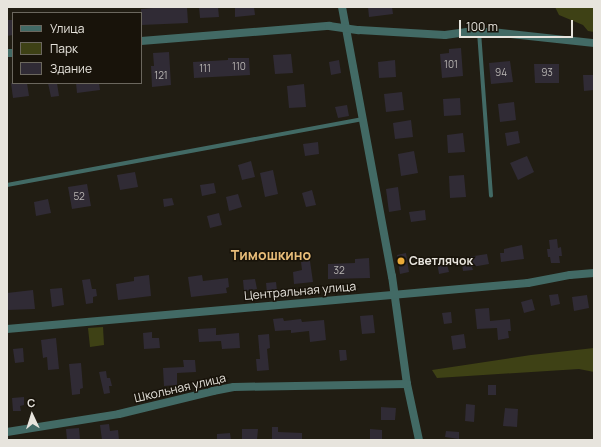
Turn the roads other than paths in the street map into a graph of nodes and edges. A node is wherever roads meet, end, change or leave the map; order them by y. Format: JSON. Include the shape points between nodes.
{"nodes":[{"id":1,"x":342,"y":7,"type":"edge"},
{"id":2,"x":346,"y":28,"type":"junction"},
{"id":3,"x":478,"y":31,"type":"junction"},
{"id":4,"x":142,"y":41,"type":"edge"},
{"id":5,"x":594,"y":43,"type":"edge"},
{"id":6,"x":363,"y":119,"type":"junction"},
{"id":7,"x":7,"y":185,"type":"edge"},
{"id":8,"x":491,"y":196,"type":"dead end"},
{"id":9,"x":594,"y":273,"type":"edge"},
{"id":10,"x":396,"y":295,"type":"junction"},
{"id":11,"x":7,"y":329,"type":"edge"},
{"id":12,"x":407,"y":384,"type":"junction"},
{"id":13,"x":7,"y":432,"type":"edge"},
{"id":14,"x":420,"y":440,"type":"edge"}],
"edges":[{"from":1,"to":2,"type":"street"},
{"from":2,"to":3,"type":"street","via":[[445,34]]},
{"from":2,"to":4,"type":"street","via":[[329,26]]},
{"from":2,"to":6,"type":"street"},
{"from":3,"to":5,"type":"street"},
{"from":3,"to":8,"type":"lane"},
{"from":6,"to":7,"type":"lane"},
{"from":6,"to":10,"type":"street"},
{"from":9,"to":10,"type":"street","name":"Центральная улица","via":[[528,283]]},
{"from":10,"to":11,"type":"street","name":"Центральная улица"},
{"from":10,"to":12,"type":"street"},
{"from":12,"to":13,"type":"street","name":"Школьная улица","via":[[234,387],[119,414]]},
{"from":12,"to":14,"type":"street"}]}
